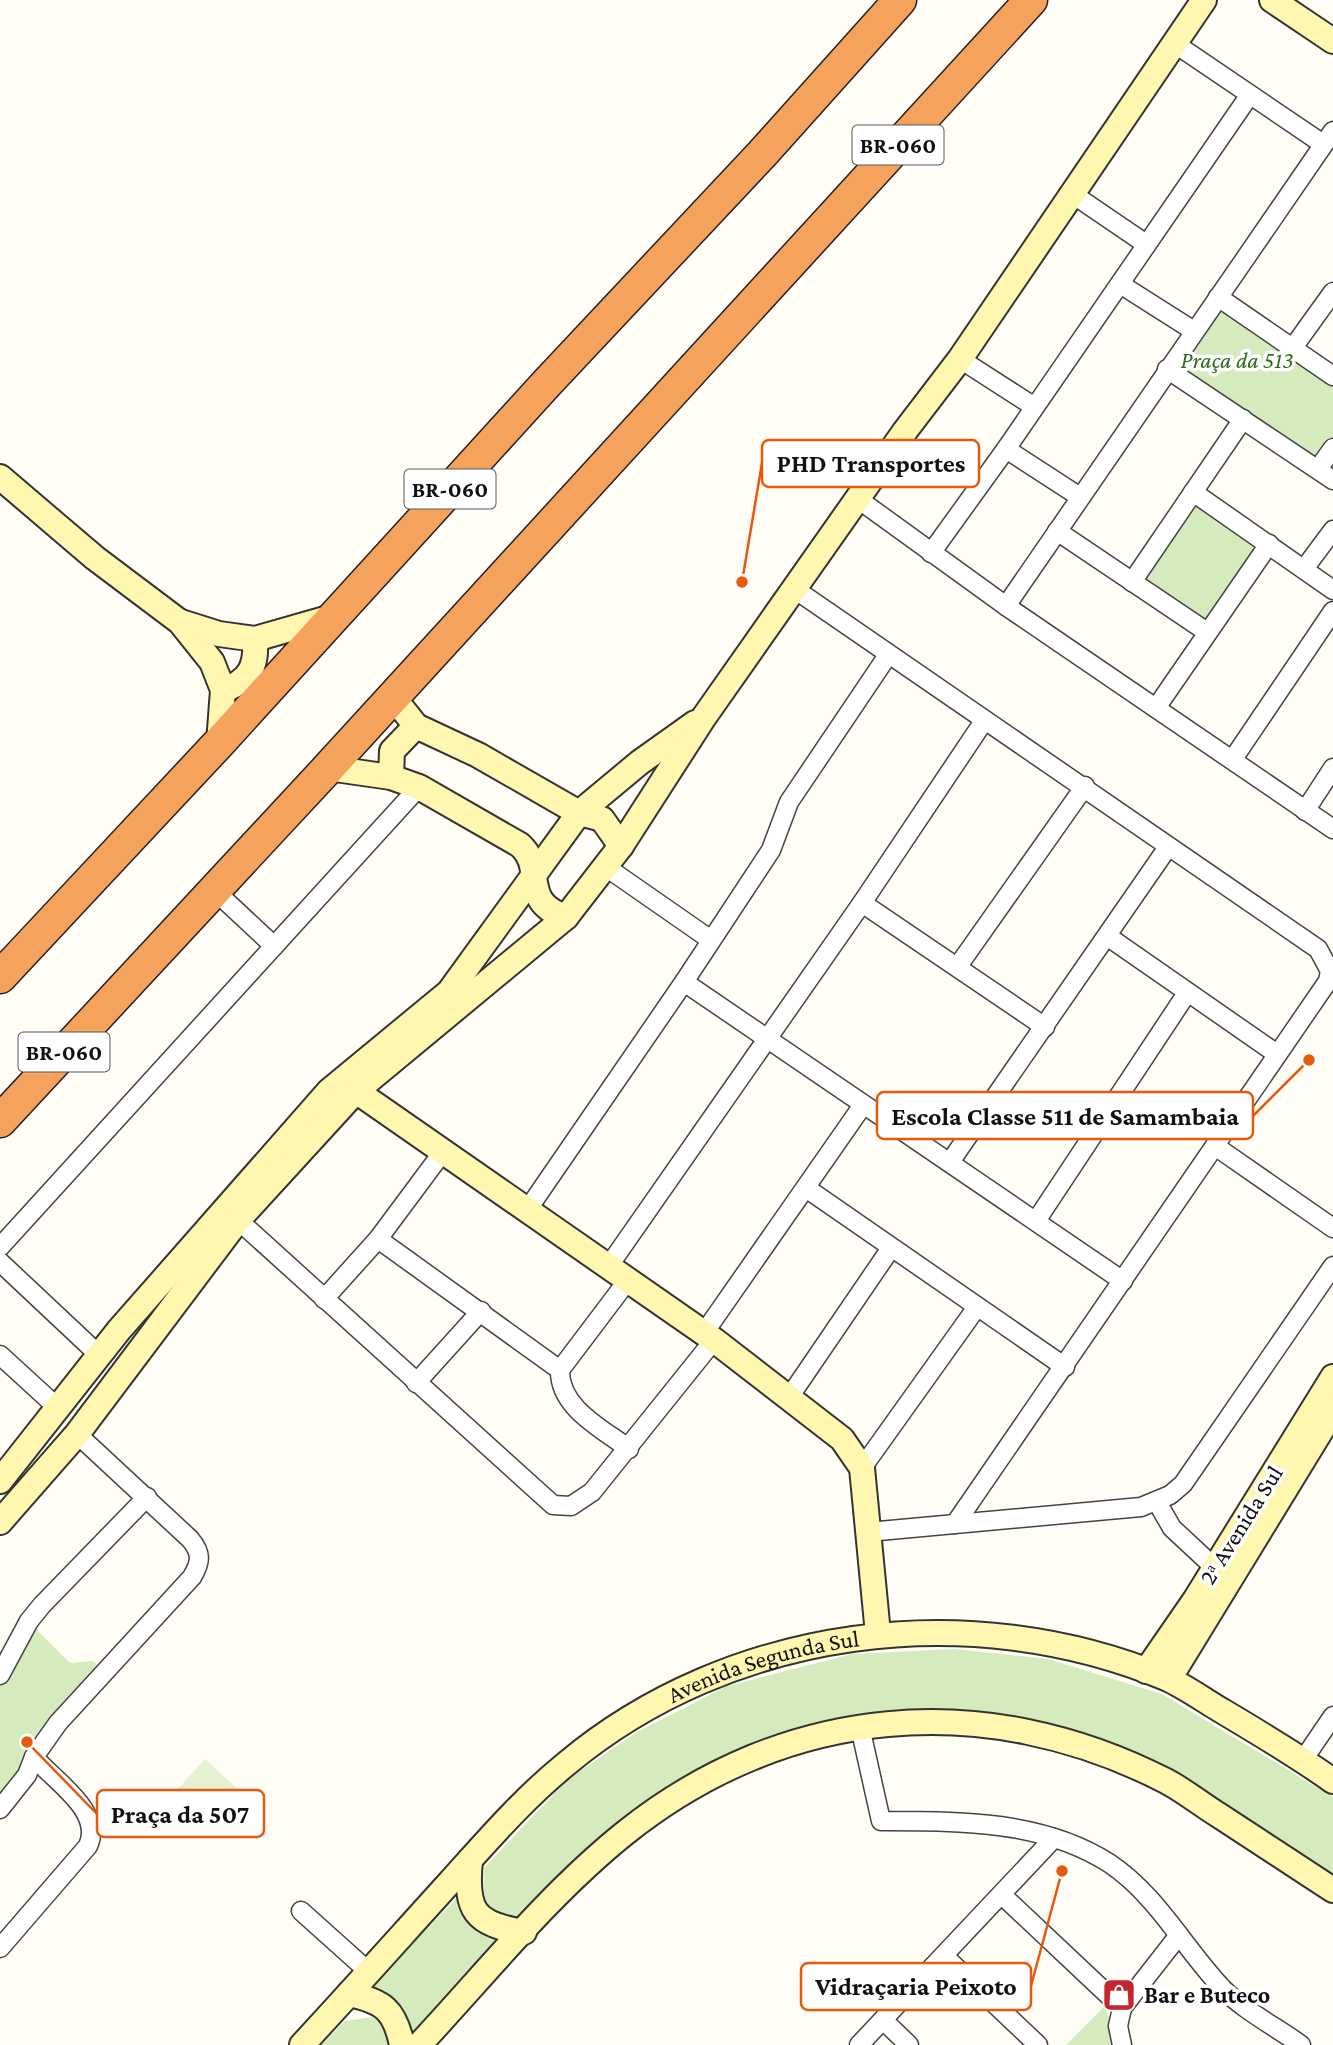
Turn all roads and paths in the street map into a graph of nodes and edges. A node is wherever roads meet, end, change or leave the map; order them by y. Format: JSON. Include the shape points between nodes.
{"nodes":[{"id":1,"x":900,"y":0,"type":"edge"},
{"id":2,"x":1031,"y":0,"type":"edge"},
{"id":3,"x":1204,"y":0,"type":"edge"},
{"id":4,"x":1272,"y":0,"type":"edge"},
{"id":5,"x":1333,"y":41,"type":"edge"},
{"id":6,"x":1174,"y":43,"type":"junction"},
{"id":7,"x":1249,"y":96,"type":"junction"},
{"id":8,"x":1328,"y":138,"type":"edge"},
{"id":9,"x":1071,"y":193,"type":"junction"},
{"id":10,"x":1146,"y":244,"type":"junction"},
{"id":11,"x":1120,"y":284,"type":"junction"},
{"id":12,"x":1333,"y":292,"type":"edge"},
{"id":13,"x":1218,"y":297,"type":"junction"},
{"id":14,"x":1194,"y":331,"type":"junction"},
{"id":15,"x":1292,"y":349,"type":"junction"},
{"id":16,"x":960,"y":359,"type":"junction"},
{"id":17,"x":1167,"y":369,"type":"junction"},
{"id":18,"x":1333,"y":376,"type":"edge"},
{"id":19,"x":1033,"y":406,"type":"junction"},
{"id":20,"x":1243,"y":419,"type":"junction"},
{"id":21,"x":1333,"y":447,"type":"edge"},
{"id":22,"x":1006,"y":449,"type":"junction"},
{"id":23,"x":1318,"y":469,"type":"junction"},
{"id":24,"x":0,"y":477,"type":"edge"},
{"id":25,"x":1333,"y":480,"type":"edge"},
{"id":26,"x":1193,"y":492,"type":"junction"},
{"id":27,"x":1080,"y":497,"type":"junction"},
{"id":28,"x":858,"y":499,"type":"junction"},
{"id":29,"x":1333,"y":530,"type":"edge"},
{"id":30,"x":1057,"y":531,"type":"junction"},
{"id":31,"x":1269,"y":544,"type":"junction"},
{"id":32,"x":930,"y":553,"type":"junction"},
{"id":33,"x":1304,"y":569,"type":"junction"},
{"id":34,"x":1132,"y":582,"type":"junction"},
{"id":35,"x":796,"y":590,"type":"junction"},
{"id":36,"x":1333,"y":590,"type":"edge"},
{"id":37,"x":1006,"y":606,"type":"junction"},
{"id":38,"x":1333,"y":611,"type":"edge"},
{"id":39,"x":332,"y":617,"type":"junction"},
{"id":40,"x":180,"y":622,"type":"junction"},
{"id":41,"x":1208,"y":632,"type":"junction"},
{"id":42,"x":256,"y":639,"type":"junction"},
{"id":43,"x":888,"y":655,"type":"junction"},
{"id":44,"x":223,"y":690,"type":"junction"},
{"id":45,"x":393,"y":697,"type":"junction"},
{"id":46,"x":1156,"y":708,"type":"junction"},
{"id":47,"x":704,"y":717,"type":"junction"},
{"id":48,"x":984,"y":721,"type":"junction"},
{"id":49,"x":416,"y":726,"type":"junction"},
{"id":50,"x":219,"y":743,"type":"junction"},
{"id":51,"x":1233,"y":759,"type":"junction"},
{"id":52,"x":328,"y":768,"type":"junction"},
{"id":53,"x":1333,"y":768,"type":"edge"},
{"id":54,"x":391,"y":777,"type":"junction"},
{"id":55,"x":1085,"y":786,"type":"junction"},
{"id":56,"x":419,"y":787,"type":"junction"},
{"id":57,"x":1305,"y":811,"type":"junction"},
{"id":58,"x":579,"y":813,"type":"junction"},
{"id":59,"x":1333,"y":829,"type":"edge"},
{"id":60,"x":621,"y":846,"type":"junction"},
{"id":61,"x":1168,"y":847,"type":"junction"},
{"id":62,"x":606,"y":867,"type":"junction"},
{"id":63,"x":533,"y":880,"type":"junction"},
{"id":64,"x":214,"y":890,"type":"junction"},
{"id":65,"x":862,"y":903,"type":"junction"},
{"id":66,"x":566,"y":917,"type":"junction"},
{"id":67,"x":1107,"y":936,"type":"junction"},
{"id":68,"x":711,"y":940,"type":"junction"},
{"id":69,"x":1326,"y":944,"type":"edge"},
{"id":70,"x":274,"y":946,"type":"junction"},
{"id":71,"x":958,"y":966,"type":"junction"},
{"id":72,"x":0,"y":977,"type":"edge"},
{"id":73,"x":684,"y":982,"type":"junction"},
{"id":74,"x":1187,"y":993,"type":"junction"},
{"id":75,"x":1045,"y":1027,"type":"junction"},
{"id":76,"x":768,"y":1039,"type":"junction"},
{"id":77,"x":1278,"y":1054,"type":"junction"},
{"id":78,"x":356,"y":1091,"type":"junction"},
{"id":79,"x":863,"y":1105,"type":"junction"},
{"id":80,"x":0,"y":1121,"type":"edge"},
{"id":81,"x":1215,"y":1146,"type":"junction"},
{"id":82,"x":442,"y":1153,"type":"junction"},
{"id":83,"x":950,"y":1162,"type":"junction"},
{"id":84,"x":806,"y":1188,"type":"junction"},
{"id":85,"x":528,"y":1209,"type":"junction"},
{"id":86,"x":238,"y":1220,"type":"junction"},
{"id":87,"x":1035,"y":1221,"type":"junction"},
{"id":88,"x":1333,"y":1228,"type":"edge"},
{"id":89,"x":378,"y":1239,"type":"junction"},
{"id":90,"x":0,"y":1247,"type":"edge"},
{"id":91,"x":891,"y":1248,"type":"junction"},
{"id":92,"x":0,"y":1262,"type":"edge"},
{"id":93,"x":1333,"y":1266,"type":"edge"},
{"id":94,"x":618,"y":1273,"type":"junction"},
{"id":95,"x":1123,"y":1281,"type":"junction"},
{"id":96,"x":324,"y":1300,"type":"junction"},
{"id":97,"x":977,"y":1307,"type":"junction"},
{"id":98,"x":481,"y":1311,"type":"junction"},
{"id":99,"x":119,"y":1329,"type":"junction"},
{"id":100,"x":709,"y":1336,"type":"junction"},
{"id":101,"x":143,"y":1345,"type":"junction"},
{"id":102,"x":0,"y":1355,"type":"edge"},
{"id":103,"x":99,"y":1355,"type":"junction"},
{"id":104,"x":1065,"y":1367,"type":"junction"},
{"id":105,"x":560,"y":1370,"type":"junction"},
{"id":106,"x":1332,"y":1382,"type":"edge"},
{"id":107,"x":416,"y":1383,"type":"junction"},
{"id":108,"x":790,"y":1396,"type":"junction"},
{"id":109,"x":59,"y":1409,"type":"junction"},
{"id":110,"x":1333,"y":1412,"type":"edge"},
{"id":111,"x":77,"y":1434,"type":"junction"},
{"id":112,"x":629,"y":1449,"type":"junction"},
{"id":113,"x":862,"y":1468,"type":"junction"},
{"id":114,"x":7,"y":1473,"type":"edge"},
{"id":115,"x":38,"y":1482,"type":"junction"},
{"id":116,"x":147,"y":1497,"type":"junction"},
{"id":117,"x":1157,"y":1502,"type":"junction"},
{"id":118,"x":0,"y":1522,"type":"edge"},
{"id":119,"x":955,"y":1524,"type":"junction"},
{"id":120,"x":868,"y":1532,"type":"junction"},
{"id":121,"x":1215,"y":1568,"type":"junction"},
{"id":122,"x":878,"y":1634,"type":"junction"},
{"id":123,"x":2,"y":1665,"type":"edge"},
{"id":124,"x":1146,"y":1671,"type":"junction"},
{"id":125,"x":1169,"y":1679,"type":"junction"},
{"id":126,"x":1333,"y":1716,"type":"edge"},
{"id":127,"x":860,"y":1727,"type":"junction"},
{"id":128,"x":34,"y":1757,"type":"junction"},
{"id":129,"x":1303,"y":1760,"type":"junction"},
{"id":130,"x":1333,"y":1781,"type":"edge"},
{"id":131,"x":0,"y":1809,"type":"edge"},
{"id":132,"x":1054,"y":1838,"type":"junction"},
{"id":133,"x":470,"y":1860,"type":"junction"},
{"id":134,"x":1333,"y":1889,"type":"edge"},
{"id":135,"x":1002,"y":1895,"type":"junction"},
{"id":136,"x":301,"y":1911,"type":"dead end"},
{"id":137,"x":524,"y":1932,"type":"junction"},
{"id":138,"x":1179,"y":1935,"type":"junction"},
{"id":139,"x":0,"y":1948,"type":"edge"},
{"id":140,"x":944,"y":1956,"type":"junction"},
{"id":141,"x":369,"y":1972,"type":"junction"},
{"id":142,"x":349,"y":1994,"type":"junction"},
{"id":143,"x":1122,"y":2008,"type":"junction"},
{"id":144,"x":883,"y":2020,"type":"junction"},
{"id":145,"x":302,"y":2045,"type":"edge"},
{"id":146,"x":402,"y":2045,"type":"edge"},
{"id":147,"x":419,"y":2045,"type":"edge"},
{"id":148,"x":859,"y":2045,"type":"edge"},
{"id":149,"x":909,"y":2045,"type":"edge"},
{"id":150,"x":1038,"y":2045,"type":"edge"},
{"id":151,"x":1122,"y":2045,"type":"edge"},
{"id":152,"x":1301,"y":2045,"type":"edge"}],
"edges":[{"from":1,"to":39,"type":"highway","number":"BR-060"},
{"from":2,"to":45,"type":"highway","number":"BR-060"},
{"from":3,"to":6,"type":"street"},
{"from":4,"to":5,"type":"street"},
{"from":6,"to":7,"type":"street"},
{"from":6,"to":9,"type":"street"},
{"from":7,"to":8,"type":"street"},
{"from":7,"to":10,"type":"street"},
{"from":8,"to":13,"type":"street"},
{"from":9,"to":10,"type":"street"},
{"from":9,"to":16,"type":"street"},
{"from":10,"to":11,"type":"street"},
{"from":11,"to":14,"type":"street"},
{"from":11,"to":19,"type":"street"},
{"from":12,"to":15,"type":"street"},
{"from":13,"to":14,"type":"street"},
{"from":13,"to":15,"type":"street"},
{"from":14,"to":17,"type":"street"},
{"from":15,"to":18,"type":"street"},
{"from":16,"to":19,"type":"street"},
{"from":16,"to":28,"type":"street"},
{"from":17,"to":20,"type":"street"},
{"from":17,"to":27,"type":"street"},
{"from":19,"to":22,"type":"street"},
{"from":20,"to":23,"type":"street"},
{"from":20,"to":26,"type":"street"},
{"from":21,"to":23,"type":"street"},
{"from":22,"to":27,"type":"street"},
{"from":22,"to":32,"type":"street"},
{"from":23,"to":25,"type":"street"},
{"from":24,"to":40,"type":"street"},
{"from":26,"to":31,"type":"street"},
{"from":26,"to":34,"type":"street"},
{"from":27,"to":30,"type":"street"},
{"from":28,"to":32,"type":"street"},
{"from":28,"to":35,"type":"street"},
{"from":29,"to":33,"type":"street"},
{"from":30,"to":34,"type":"street"},
{"from":30,"to":37,"type":"street"},
{"from":31,"to":33,"type":"street"},
{"from":31,"to":41,"type":"street"},
{"from":32,"to":37,"type":"street"},
{"from":33,"to":36,"type":"street"},
{"from":34,"to":41,"type":"street"},
{"from":35,"to":43,"type":"street"},
{"from":35,"to":47,"type":"street"},
{"from":37,"to":46,"type":"street"},
{"from":38,"to":51,"type":"street"},
{"from":39,"to":42,"type":"street"},
{"from":39,"to":50,"type":"highway","number":"BR-060"},
{"from":40,"to":42,"type":"street"},
{"from":40,"to":44,"type":"street","via":[[212,662]]},
{"from":41,"to":46,"type":"street"},
{"from":42,"to":44,"type":"street","via":[[257,657],[251,672]]},
{"from":43,"to":48,"type":"street"},
{"from":43,"to":68,"type":"street","via":[[789,802],[771,850]]},
{"from":44,"to":50,"type":"street"},
{"from":45,"to":49,"type":"street"},
{"from":45,"to":52,"type":"highway","number":"BR-060"},
{"from":46,"to":51,"type":"street"},
{"from":47,"to":58,"type":"street"},
{"from":47,"to":60,"type":"street"},
{"from":48,"to":55,"type":"street"},
{"from":48,"to":65,"type":"street"},
{"from":49,"to":54,"type":"street","via":[[392,751]]},
{"from":49,"to":58,"type":"street","via":[[478,755]]},
{"from":50,"to":72,"type":"highway","number":"BR-060"},
{"from":51,"to":57,"type":"street"},
{"from":52,"to":54,"type":"street"},
{"from":52,"to":64,"type":"highway","number":"BR-060"},
{"from":53,"to":57,"type":"street"},
{"from":54,"to":56,"type":"street"},
{"from":55,"to":61,"type":"street"},
{"from":55,"to":71,"type":"street"},
{"from":56,"to":63,"type":"street","via":[[520,845],[527,853]]},
{"from":56,"to":70,"type":"street"},
{"from":57,"to":59,"type":"street"},
{"from":58,"to":60,"type":"street","via":[[603,819]]},
{"from":58,"to":63,"type":"street"},
{"from":60,"to":62,"type":"street"},
{"from":61,"to":67,"type":"street"},
{"from":61,"to":69,"type":"street"},
{"from":62,"to":66,"type":"street"},
{"from":62,"to":68,"type":"street"},
{"from":63,"to":66,"type":"street","via":[[541,902]]},
{"from":63,"to":99,"type":"street","via":[[449,992],[339,1081]]},
{"from":64,"to":70,"type":"street"},
{"from":64,"to":80,"type":"highway","number":"BR-060"},
{"from":65,"to":71,"type":"street"},
{"from":65,"to":76,"type":"street"},
{"from":66,"to":78,"type":"street"},
{"from":67,"to":74,"type":"street"},
{"from":67,"to":75,"type":"street"},
{"from":68,"to":73,"type":"street"},
{"from":69,"to":77,"type":"street","via":[[1328,981]]},
{"from":70,"to":90,"type":"street"},
{"from":71,"to":75,"type":"street"},
{"from":73,"to":76,"type":"street"},
{"from":73,"to":85,"type":"street"},
{"from":74,"to":77,"type":"street"},
{"from":74,"to":87,"type":"street"},
{"from":75,"to":83,"type":"street"},
{"from":76,"to":79,"type":"street"},
{"from":76,"to":94,"type":"street"},
{"from":77,"to":81,"type":"street"},
{"from":78,"to":82,"type":"street"},
{"from":78,"to":86,"type":"street"},
{"from":79,"to":83,"type":"street"},
{"from":79,"to":84,"type":"street"},
{"from":81,"to":88,"type":"street"},
{"from":81,"to":95,"type":"street"},
{"from":82,"to":85,"type":"street"},
{"from":82,"to":89,"type":"street"},
{"from":83,"to":87,"type":"street"},
{"from":84,"to":91,"type":"street"},
{"from":84,"to":100,"type":"street"},
{"from":85,"to":94,"type":"street"},
{"from":86,"to":96,"type":"street"},
{"from":86,"to":101,"type":"street"},
{"from":87,"to":95,"type":"street"},
{"from":89,"to":96,"type":"street"},
{"from":89,"to":98,"type":"street"},
{"from":91,"to":97,"type":"street"},
{"from":91,"to":108,"type":"street"},
{"from":92,"to":103,"type":"street"},
{"from":93,"to":117,"type":"street","via":[[1183,1483]]},
{"from":94,"to":100,"type":"street"},
{"from":94,"to":105,"type":"street"},
{"from":95,"to":104,"type":"street"},
{"from":96,"to":107,"type":"street"},
{"from":97,"to":104,"type":"street"},
{"from":97,"to":113,"type":"street"},
{"from":98,"to":105,"type":"street"},
{"from":98,"to":107,"type":"street"},
{"from":99,"to":101,"type":"street"},
{"from":99,"to":103,"type":"street"},
{"from":100,"to":108,"type":"street"},
{"from":100,"to":112,"type":"street"},
{"from":101,"to":111,"type":"street"},
{"from":102,"to":109,"type":"street"},
{"from":103,"to":109,"type":"street"},
{"from":104,"to":119,"type":"street"},
{"from":105,"to":112,"type":"street","via":[[567,1398]]},
{"from":106,"to":121,"type":"street","name":"2ᵃ Avenida Sul"},
{"from":107,"to":112,"type":"street","via":[[553,1505],[582,1501]]},
{"from":108,"to":113,"type":"street","via":[[842,1439]]},
{"from":109,"to":114,"type":"street"},
{"from":110,"to":125,"type":"street","name":"2ᵃ Avenida Sul"},
{"from":111,"to":115,"type":"street"},
{"from":111,"to":116,"type":"street"},
{"from":113,"to":120,"type":"street"},
{"from":114,"to":115,"type":"street"},
{"from":115,"to":118,"type":"street"},
{"from":116,"to":123,"type":"street","via":[[42,1605]]},
{"from":116,"to":128,"type":"street","via":[[196,1546],[200,1556],[197,1568],[58,1723]]},
{"from":117,"to":119,"type":"street"},
{"from":117,"to":121,"type":"street","via":[[1172,1528]]},
{"from":119,"to":120,"type":"street"},
{"from":120,"to":122,"type":"street"},
{"from":121,"to":124,"type":"street","name":"2ᵃ Avenida Sul"},
{"from":122,"to":124,"type":"street","name":"Avenida Segunda Sul","via":[[960,1633],[1038,1642]]},
{"from":122,"to":133,"type":"street","name":"Avenida Segunda Sul","via":[[741,1664],[649,1706],[565,1764]]},
{"from":124,"to":125,"type":"street","name":"Avenida Segunda Sul"},
{"from":125,"to":129,"type":"street","name":"Avenida Segunda Sul"},
{"from":126,"to":129,"type":"street"},
{"from":127,"to":132,"type":"street","via":[[881,1822],[1001,1826]]},
{"from":127,"to":134,"type":"street","via":[[971,1723],[1031,1731],[1108,1755],[1167,1782]]},
{"from":127,"to":137,"type":"street","via":[[775,1748],[703,1781],[627,1831]]},
{"from":128,"to":131,"type":"street","via":[[27,1775]]},
{"from":128,"to":139,"type":"street","via":[[85,1810],[92,1836]]},
{"from":129,"to":130,"type":"street","name":"Avenida Segunda Sul"},
{"from":132,"to":135,"type":"street"},
{"from":132,"to":138,"type":"street","via":[[1118,1871],[1145,1894]]},
{"from":133,"to":137,"type":"street","via":[[469,1896],[479,1915],[485,1923]]},
{"from":133,"to":141,"type":"street","name":"Avenida Segunda Sul"},
{"from":135,"to":140,"type":"street"},
{"from":135,"to":143,"type":"street"},
{"from":136,"to":141,"type":"street"},
{"from":137,"to":147,"type":"street"},
{"from":138,"to":143,"type":"street"},
{"from":138,"to":152,"type":"street","via":[[1224,1990]]},
{"from":140,"to":144,"type":"street"},
{"from":140,"to":150,"type":"street"},
{"from":141,"to":142,"type":"street","name":"Avenida Segunda Sul"},
{"from":142,"to":145,"type":"street","name":"Avenida Segunda Sul"},
{"from":142,"to":146,"type":"street","via":[[373,1999],[387,2009],[398,2026]]},
{"from":143,"to":151,"type":"street","via":[[1118,2026]]},
{"from":144,"to":148,"type":"street"},
{"from":144,"to":149,"type":"street"}]}
